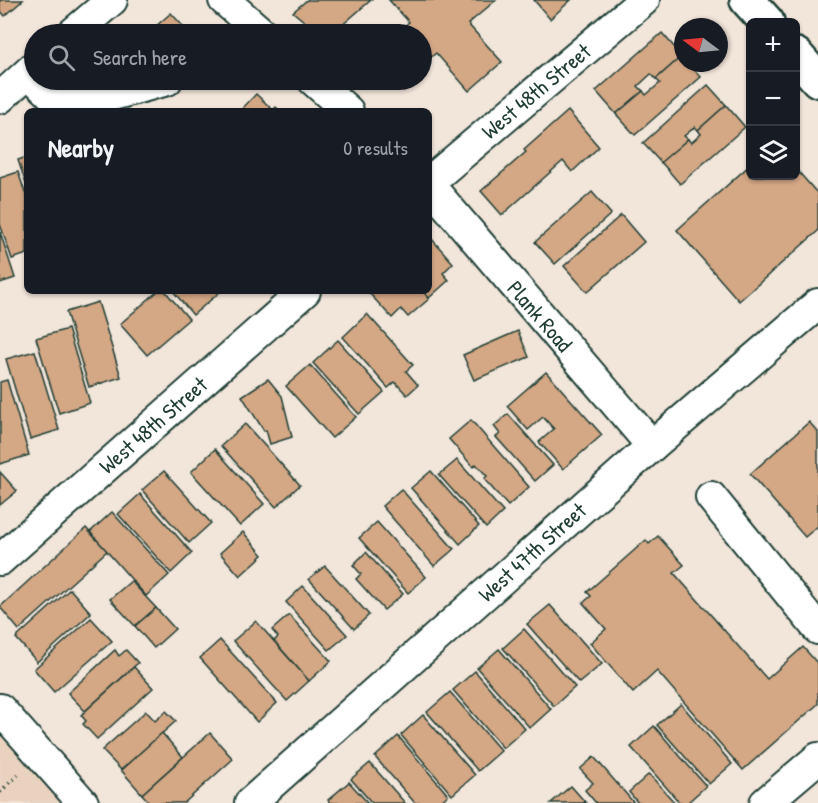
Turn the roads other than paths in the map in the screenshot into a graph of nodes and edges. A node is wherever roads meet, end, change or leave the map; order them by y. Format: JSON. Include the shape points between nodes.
{"nodes":[{"id":1,"x":112,"y":0,"type":"edge"},
{"id":2,"x":224,"y":0,"type":"edge"},
{"id":3,"x":644,"y":0,"type":"edge"},
{"id":4,"x":747,"y":0,"type":"edge"},
{"id":5,"x":763,"y":18,"type":"edge"},
{"id":6,"x":84,"y":24,"type":"edge"},
{"id":7,"x":252,"y":24,"type":"edge"},
{"id":8,"x":800,"y":60,"type":"edge"},
{"id":9,"x":818,"y":80,"type":"edge"},
{"id":10,"x":24,"y":81,"type":"edge"},
{"id":11,"x":48,"y":90,"type":"edge"},
{"id":12,"x":131,"y":90,"type":"edge"},
{"id":13,"x":324,"y":90,"type":"edge"},
{"id":14,"x":0,"y":98,"type":"edge"},
{"id":15,"x":345,"y":108,"type":"edge"},
{"id":16,"x":432,"y":181,"type":"edge"},
{"id":17,"x":432,"y":188,"type":"edge"},
{"id":18,"x":302,"y":294,"type":"edge"},
{"id":19,"x":818,"y":304,"type":"edge"},
{"id":20,"x":652,"y":446,"type":"junction"},
{"id":21,"x":711,"y":497,"type":"dead end"},
{"id":22,"x":0,"y":560,"type":"edge"},
{"id":23,"x":818,"y":629,"type":"edge"},
{"id":24,"x":0,"y":708,"type":"edge"},
{"id":25,"x":818,"y":758,"type":"edge"},
{"id":26,"x":83,"y":803,"type":"edge"},
{"id":27,"x":250,"y":803,"type":"edge"},
{"id":28,"x":765,"y":803,"type":"edge"}],
"edges":[{"from":1,"to":6,"type":"street"},
{"from":2,"to":7,"type":"street"},
{"from":3,"to":16,"type":"street","name":"West 48th Street"},
{"from":4,"to":5,"type":"main road"},
{"from":8,"to":9,"type":"main road"},
{"from":10,"to":14,"type":"street"},
{"from":11,"to":12,"type":"street","via":[[60,104],[76,105]]},
{"from":13,"to":15,"type":"street"},
{"from":17,"to":20,"type":"street","name":"Plank Road"},
{"from":18,"to":22,"type":"street","name":"West 48th Street"},
{"from":19,"to":20,"type":"street","name":"West 47th Street"},
{"from":20,"to":27,"type":"street","name":"West 47th Street"},
{"from":21,"to":23,"type":"street"},
{"from":24,"to":26,"type":"street"},
{"from":25,"to":28,"type":"street"}]}
